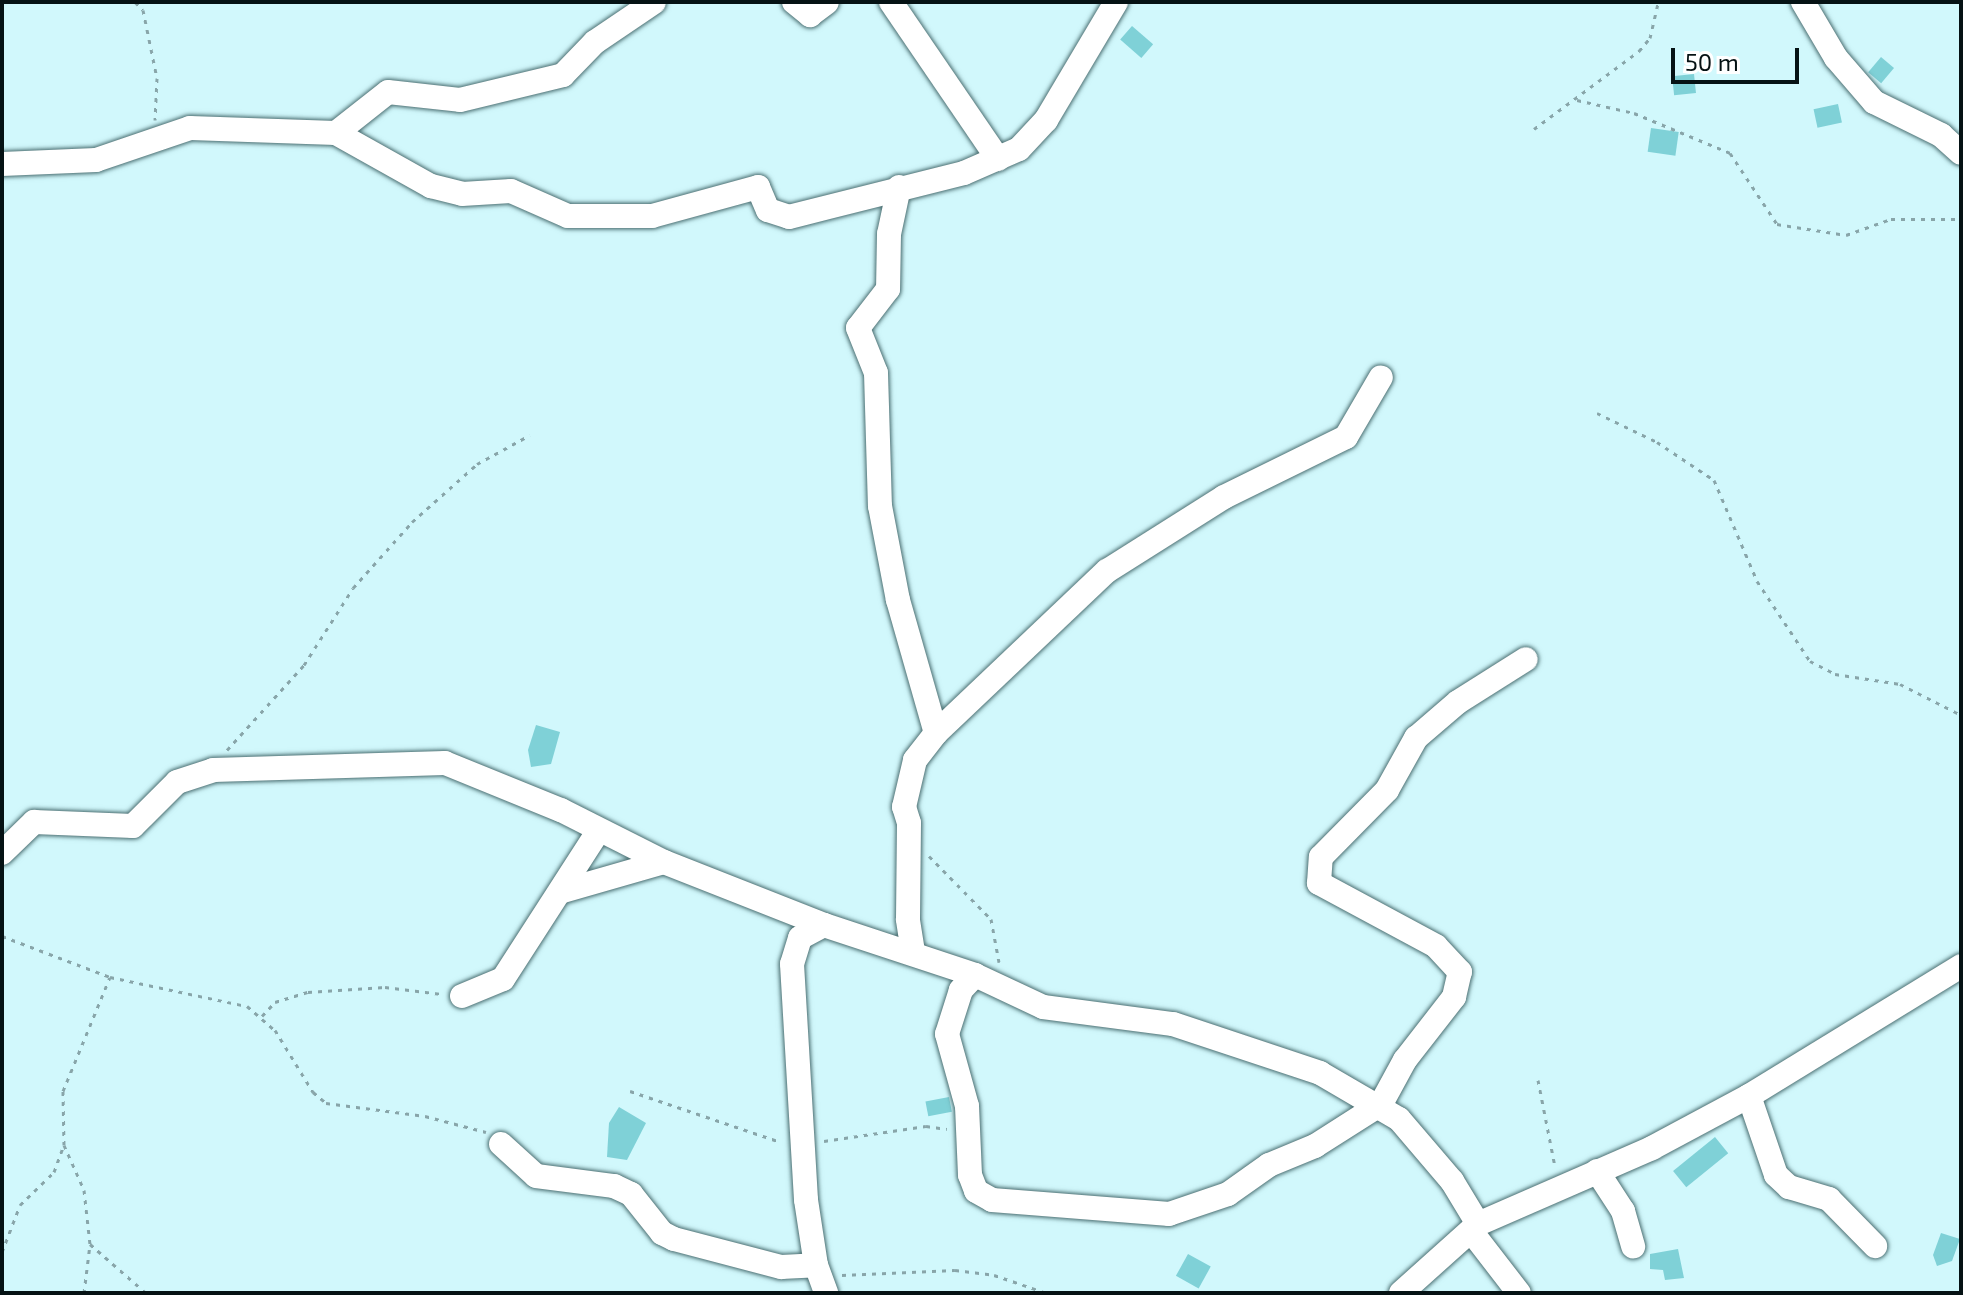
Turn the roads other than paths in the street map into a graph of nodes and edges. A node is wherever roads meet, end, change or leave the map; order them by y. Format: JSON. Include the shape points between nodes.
{"nodes":[{"id":1,"x":654,"y":2,"type":"edge"},
{"id":2,"x":794,"y":2,"type":"edge"},
{"id":3,"x":827,"y":2,"type":"edge"},
{"id":4,"x":891,"y":2,"type":"edge"},
{"id":5,"x":1116,"y":2,"type":"edge"},
{"id":6,"x":1803,"y":2,"type":"edge"},
{"id":7,"x":336,"y":133,"type":"junction"},
{"id":8,"x":1961,"y":153,"type":"edge"},
{"id":9,"x":998,"y":159,"type":"junction"},
{"id":10,"x":2,"y":164,"type":"edge"},
{"id":11,"x":899,"y":187,"type":"junction"},
{"id":12,"x":1381,"y":377,"type":"dead end"},
{"id":13,"x":1526,"y":659,"type":"dead end"},
{"id":14,"x":936,"y":733,"type":"junction"},
{"id":15,"x":599,"y":830,"type":"junction"},
{"id":16,"x":2,"y":853,"type":"edge"},
{"id":17,"x":664,"y":862,"type":"junction"},
{"id":18,"x":563,"y":891,"type":"junction"},
{"id":19,"x":824,"y":925,"type":"junction"},
{"id":20,"x":913,"y":952,"type":"junction"},
{"id":21,"x":1961,"y":966,"type":"edge"},
{"id":22,"x":975,"y":975,"type":"junction"},
{"id":23,"x":462,"y":996,"type":"road end"},
{"id":24,"x":1749,"y":1096,"type":"junction"},
{"id":25,"x":1381,"y":1104,"type":"junction"},
{"id":26,"x":501,"y":1144,"type":"road end"},
{"id":27,"x":1597,"y":1171,"type":"junction"},
{"id":28,"x":1475,"y":1228,"type":"junction"},
{"id":29,"x":1875,"y":1246,"type":"dead end"},
{"id":30,"x":1633,"y":1247,"type":"dead end"},
{"id":31,"x":821,"y":1278,"type":"edge"},
{"id":32,"x":1401,"y":1293,"type":"edge"},
{"id":33,"x":1519,"y":1293,"type":"edge"}],
"edges":[{"from":1,"to":7,"type":"street","via":[[595,42],[563,75],[460,100],[388,92]]},
{"from":2,"to":3,"type":"street","via":[[810,15]]},
{"from":4,"to":9,"type":"street"},
{"from":5,"to":9,"type":"street","via":[[1046,120],[1019,149]]},
{"from":6,"to":8,"type":"street","via":[[1836,58],[1874,102],[1941,135]]},
{"from":7,"to":10,"type":"street","via":[[234,126],[158,136],[96,160]]},
{"from":7,"to":11,"type":"street","via":[[431,186],[462,194],[511,191],[541,209],[568,216],[652,216],[758,187],[768,210],[789,217]]},
{"from":9,"to":11,"type":"street"},
{"from":11,"to":14,"type":"street","via":[[889,234],[888,289],[858,328],[876,373],[880,506],[898,600]]},
{"from":12,"to":14,"type":"street","via":[[1346,437],[1224,497],[1107,571]]},
{"from":13,"to":25,"type":"street","via":[[1458,702],[1416,738],[1387,790],[1321,857],[1316,870],[1319,883],[1436,946],[1460,972],[1454,997],[1405,1060]]},
{"from":14,"to":20,"type":"street","via":[[915,760],[904,807]]},
{"from":15,"to":16,"type":"street","via":[[445,763],[213,770],[177,782],[133,826],[34,822]]},
{"from":15,"to":17,"type":"street"},
{"from":15,"to":18,"type":"street"},
{"from":17,"to":18,"type":"street"},
{"from":17,"to":19,"type":"street"},
{"from":18,"to":23,"type":"street","via":[[503,979]]},
{"from":19,"to":20,"type":"street"},
{"from":19,"to":31,"type":"street","via":[[800,938],[792,964],[803,1144]]},
{"from":20,"to":22,"type":"street"},
{"from":21,"to":24,"type":"street"},
{"from":22,"to":25,"type":"street","via":[[1043,1007],[1173,1024],[1320,1073]]},
{"from":22,"to":25,"type":"street","via":[[961,990],[947,1034],[967,1106],[970,1175],[976,1191],[992,1200],[1169,1214],[1228,1194]]},
{"from":24,"to":27,"type":"street"},
{"from":24,"to":29,"type":"street","via":[[1776,1175],[1789,1187],[1829,1199]]},
{"from":25,"to":28,"type":"street","via":[[1452,1181]]},
{"from":26,"to":31,"type":"street","via":[[536,1176],[614,1186],[631,1194],[662,1233],[674,1239]]},
{"from":27,"to":28,"type":"street"},
{"from":27,"to":30,"type":"street","via":[[1623,1211]]},
{"from":28,"to":32,"type":"street"},
{"from":28,"to":33,"type":"street"}]}
